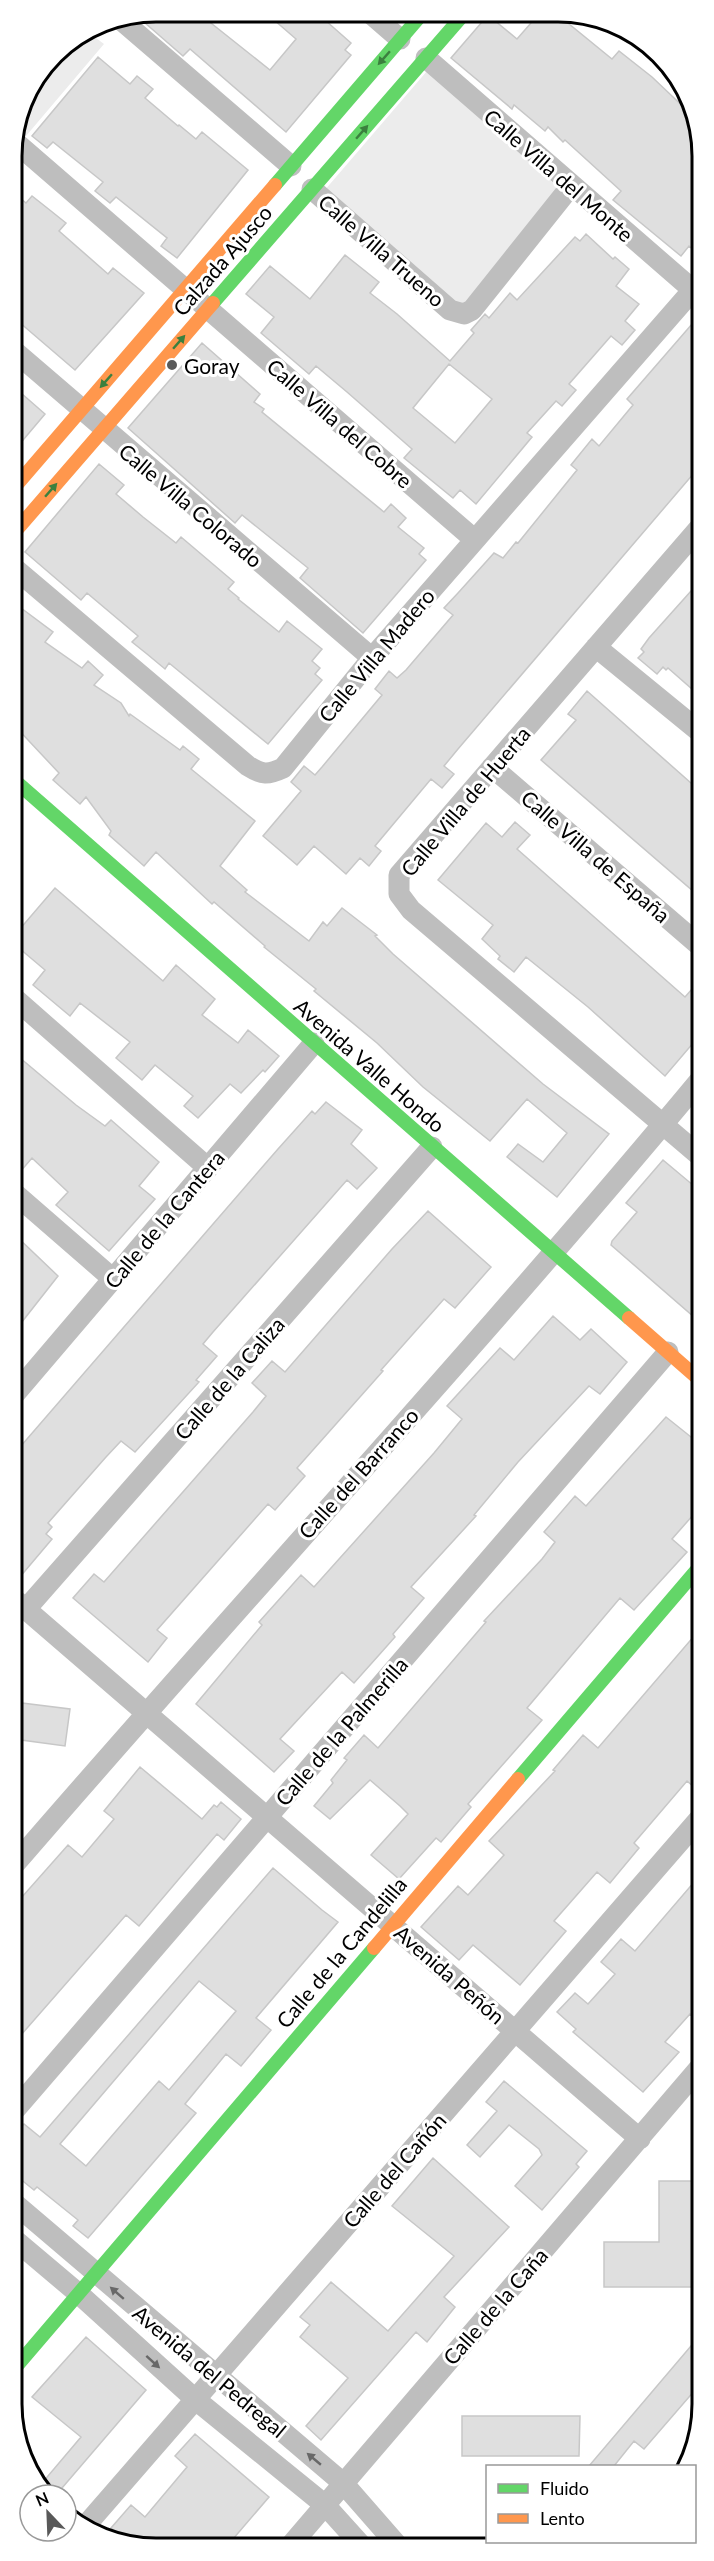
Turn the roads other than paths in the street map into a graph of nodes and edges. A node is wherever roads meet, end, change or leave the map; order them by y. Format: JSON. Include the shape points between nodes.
{"nodes":[{"id":1,"x":380,"y":22,"type":"edge"},
{"id":2,"x":415,"y":22,"type":"edge"},
{"id":3,"x":457,"y":22,"type":"edge"},
{"id":4,"x":128,"y":26,"type":"edge"},
{"id":5,"x":400,"y":39,"type":"junction"},
{"id":6,"x":426,"y":58,"type":"junction"},
{"id":7,"x":330,"y":145,"type":"junction"},
{"id":8,"x":23,"y":149,"type":"edge"},
{"id":9,"x":291,"y":166,"type":"junction"},
{"id":10,"x":571,"y":186,"type":"junction"},
{"id":11,"x":312,"y":189,"type":"junction"},
{"id":12,"x":692,"y":284,"type":"edge"},
{"id":13,"x":186,"y":288,"type":"junction"},
{"id":14,"x":692,"y":292,"type":"edge"},
{"id":15,"x":208,"y":309,"type":"junction"},
{"id":16,"x":23,"y":359,"type":"edge"},
{"id":17,"x":82,"y":409,"type":"junction"},
{"id":18,"x":103,"y":430,"type":"junction"},
{"id":19,"x":23,"y":478,"type":"edge"},
{"id":20,"x":23,"y":523,"type":"edge"},
{"id":21,"x":692,"y":536,"type":"edge"},
{"id":22,"x":475,"y":540,"type":"junction"},
{"id":23,"x":23,"y":575,"type":"edge"},
{"id":24,"x":596,"y":647,"type":"junction"},
{"id":25,"x":372,"y":658,"type":"junction"},
{"id":26,"x":692,"y":725,"type":"edge"},
{"id":27,"x":492,"y":767,"type":"junction"},
{"id":28,"x":23,"y":788,"type":"edge"},
{"id":29,"x":692,"y":939,"type":"edge"},
{"id":30,"x":23,"y":1006,"type":"edge"},
{"id":31,"x":314,"y":1043,"type":"junction"},
{"id":32,"x":692,"y":1090,"type":"edge"},
{"id":33,"x":664,"y":1124,"type":"junction"},
{"id":34,"x":432,"y":1147,"type":"junction"},
{"id":35,"x":692,"y":1148,"type":"edge"},
{"id":36,"x":208,"y":1168,"type":"junction"},
{"id":37,"x":23,"y":1200,"type":"edge"},
{"id":38,"x":553,"y":1253,"type":"junction"},
{"id":39,"x":113,"y":1279,"type":"junction"},
{"id":40,"x":668,"y":1352,"type":"junction"},
{"id":41,"x":691,"y":1373,"type":"edge"},
{"id":42,"x":22,"y":1382,"type":"edge"},
{"id":43,"x":691,"y":1576,"type":"edge"},
{"id":44,"x":22,"y":1601,"type":"edge"},
{"id":45,"x":22,"y":1606,"type":"edge"},
{"id":46,"x":146,"y":1712,"type":"junction"},
{"id":47,"x":267,"y":1817,"type":"junction"},
{"id":48,"x":691,"y":1828,"type":"edge"},
{"id":49,"x":22,"y":1855,"type":"edge"},
{"id":50,"x":392,"y":1924,"type":"junction"},
{"id":51,"x":514,"y":2030,"type":"junction"},
{"id":52,"x":691,"y":2078,"type":"edge"},
{"id":53,"x":22,"y":2102,"type":"edge"},
{"id":54,"x":640,"y":2139,"type":"junction"},
{"id":55,"x":22,"y":2210,"type":"edge"},
{"id":56,"x":22,"y":2246,"type":"edge"},
{"id":57,"x":96,"y":2274,"type":"junction"},
{"id":58,"x":79,"y":2294,"type":"junction"},
{"id":59,"x":22,"y":2359,"type":"edge"},
{"id":60,"x":215,"y":2377,"type":"junction"},
{"id":61,"x":196,"y":2400,"type":"junction"},
{"id":62,"x":343,"y":2483,"type":"junction"},
{"id":63,"x":325,"y":2505,"type":"junction"},
{"id":64,"x":89,"y":2521,"type":"edge"},
{"id":65,"x":297,"y":2538,"type":"edge"},
{"id":66,"x":355,"y":2538,"type":"edge"},
{"id":67,"x":391,"y":2538,"type":"edge"}],
"edges":[{"from":1,"to":5,"type":"street"},
{"from":2,"to":5,"type":"street","name":"Calzada Ajusco"},
{"from":3,"to":6,"type":"street","name":"Calzada Ajusco"},
{"from":4,"to":9,"type":"street"},
{"from":5,"to":7,"type":"street","name":"Calzada Ajusco","one_way":true},
{"from":7,"to":6,"type":"street","name":"Calzada Ajusco","one_way":true},
{"from":6,"to":10,"type":"street","name":"Calle Villa del Monte"},
{"from":7,"to":9,"type":"street","name":"Calzada Ajusco"},
{"from":7,"to":11,"type":"street","name":"Calzada Ajusco"},
{"from":8,"to":13,"type":"street","name":"Calle Villa del Cobre"},
{"from":9,"to":13,"type":"street","name":"Calzada Ajusco"},
{"from":10,"to":11,"type":"street","name":"Calle Villa Trueno","via":[[472,310],[464,314],[450,310]]},
{"from":10,"to":12,"type":"street","name":"Calle Villa del Monte"},
{"from":11,"to":15,"type":"street","name":"Calzada Ajusco"},
{"from":13,"to":15,"type":"street","name":"Calle Villa del Cobre"},
{"from":13,"to":17,"type":"street","name":"Calzada Ajusco","one_way":true},
{"from":14,"to":22,"type":"street","name":"Calle Villa Madero"},
{"from":18,"to":15,"type":"street","name":"Calzada Ajusco","one_way":true},
{"from":15,"to":22,"type":"street","name":"Calle Villa del Cobre"},
{"from":16,"to":17,"type":"street","name":"Calle Villa Colorado"},
{"from":17,"to":18,"type":"street","name":"Calle Villa Colorado"},
{"from":17,"to":19,"type":"street","name":"Calzada Ajusco"},
{"from":20,"to":18,"type":"street","name":"Calzada Ajusco","one_way":true},
{"from":18,"to":25,"type":"street","name":"Calle Villa Colorado"},
{"from":21,"to":24,"type":"street","name":"Calle Villa de Huerta"},
{"from":22,"to":25,"type":"street","name":"Calle Villa Madero"},
{"from":23,"to":25,"type":"street","name":"Calle Villa Madero","via":[[258,773],[268,775],[283,768]]},
{"from":24,"to":26,"type":"street"},
{"from":24,"to":27,"type":"street","name":"Calle Villa de Huerta"},
{"from":27,"to":29,"type":"street","name":"Calle Villa de España"},
{"from":27,"to":33,"type":"street","name":"Calle Villa de Huerta","via":[[399,875],[399,894],[411,910]]},
{"from":28,"to":31,"type":"street","name":"Avenida Valle Hondo"},
{"from":30,"to":36,"type":"street"},
{"from":31,"to":34,"type":"street","name":"Avenida Valle Hondo"},
{"from":31,"to":36,"type":"street","name":"Calle de la Cantera"},
{"from":32,"to":33,"type":"street","name":"Calle del Barranco"},
{"from":33,"to":35,"type":"street","name":"Calle Villa de Huerta"},
{"from":33,"to":38,"type":"street","name":"Calle del Barranco"},
{"from":34,"to":38,"type":"street","name":"Avenida Valle Hondo"},
{"from":34,"to":44,"type":"street","name":"Calle de la Caliza"},
{"from":36,"to":39,"type":"street","name":"Calle de la Cantera"},
{"from":37,"to":39,"type":"street"},
{"from":38,"to":40,"type":"street","name":"Avenida Valle Hondo"},
{"from":38,"to":46,"type":"street","name":"Calle del Barranco"},
{"from":39,"to":42,"type":"street","name":"Calle de la Cantera"},
{"from":40,"to":41,"type":"street","name":"Avenida Valle Hondo"},
{"from":40,"to":47,"type":"street","name":"Calle de la Palmerilla"},
{"from":43,"to":50,"type":"street","name":"Calle de la Candelilla"},
{"from":45,"to":46,"type":"street","name":"Avenida Peñón"},
{"from":46,"to":47,"type":"street","name":"Avenida Peñón"},
{"from":46,"to":49,"type":"street","name":"Calle del Barranco"},
{"from":47,"to":50,"type":"street","name":"Avenida Peñón"},
{"from":47,"to":53,"type":"street","name":"Calle de la Palmerilla"},
{"from":48,"to":51,"type":"street","name":"Calle del Cañón"},
{"from":50,"to":51,"type":"street","name":"Avenida Peñón"},
{"from":50,"to":57,"type":"street","name":"Calle de la Candelilla"},
{"from":51,"to":54,"type":"street","name":"Avenida Peñón"},
{"from":51,"to":60,"type":"street","name":"Calle del Cañón"},
{"from":52,"to":54,"type":"street","name":"Calle de la Caña"},
{"from":54,"to":62,"type":"street","name":"Calle de la Caña"},
{"from":55,"to":57,"type":"street","name":"Avenida del Pedregal"},
{"from":56,"to":58,"type":"street","name":"Avenida del Pedregal"},
{"from":57,"to":58,"type":"street","name":"Calle de la Candelilla"},
{"from":60,"to":57,"type":"street","name":"Avenida del Pedregal","one_way":true},
{"from":58,"to":59,"type":"street","name":"Calle de la Candelilla"},
{"from":58,"to":61,"type":"street","name":"Avenida del Pedregal","one_way":true},
{"from":60,"to":61,"type":"street","name":"Calle del Cañón"},
{"from":62,"to":60,"type":"street","name":"Avenida del Pedregal","one_way":true},
{"from":61,"to":63,"type":"street","name":"Avenida del Pedregal"},
{"from":61,"to":64,"type":"street","name":"Calle del Cañón"},
{"from":62,"to":63,"type":"street","name":"Calle de la Caña"},
{"from":62,"to":67,"type":"street","name":"Avenida del Pedregal"},
{"from":63,"to":65,"type":"street","name":"Calle de la Caña"},
{"from":63,"to":66,"type":"street","name":"Avenida del Pedregal"}]}
